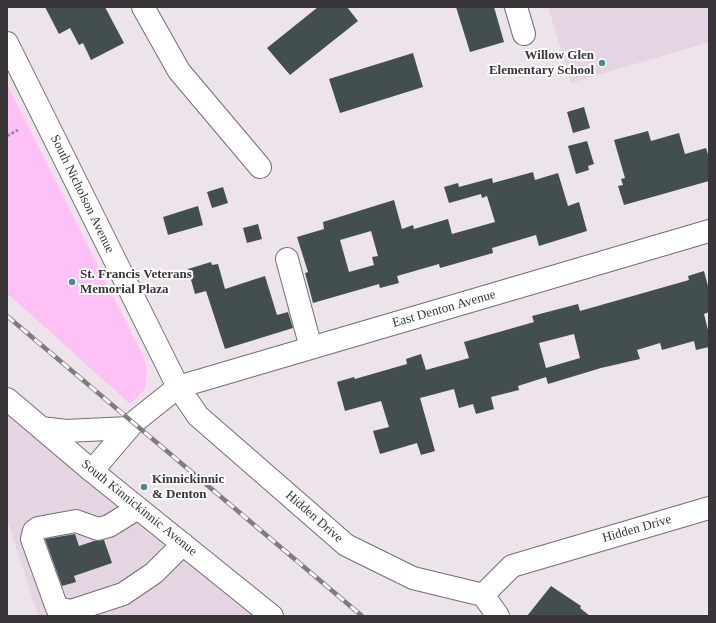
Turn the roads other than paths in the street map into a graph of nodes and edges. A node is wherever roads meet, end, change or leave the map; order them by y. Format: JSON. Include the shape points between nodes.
{"nodes":[{"id":1,"x":143,"y":7,"type":"edge"},
{"id":2,"x":516,"y":7,"type":"edge"},
{"id":3,"x":524,"y":34,"type":"dead end"},
{"id":4,"x":8,"y":48,"type":"edge"},
{"id":5,"x":260,"y":167,"type":"dead end"},
{"id":6,"x":709,"y":231,"type":"edge"},
{"id":7,"x":287,"y":260,"type":"dead end"},
{"id":8,"x":311,"y":348,"type":"junction"},
{"id":9,"x":178,"y":387,"type":"junction"},
{"id":10,"x":7,"y":399,"type":"edge"},
{"id":11,"x":41,"y":428,"type":"junction"},
{"id":12,"x":129,"y":428,"type":"junction"},
{"id":13,"x":92,"y":471,"type":"junction"},
{"id":14,"x":138,"y":508,"type":"junction"},
{"id":15,"x":709,"y":508,"type":"edge"},
{"id":16,"x":183,"y":544,"type":"junction"},
{"id":17,"x":483,"y":595,"type":"junction"},
{"id":18,"x":272,"y":616,"type":"edge"},
{"id":19,"x":498,"y":616,"type":"edge"}],
"edges":[{"from":1,"to":5,"type":"street","via":[[179,70]]},
{"from":2,"to":3,"type":"street"},
{"from":4,"to":9,"type":"street","name":"South Nicholson Avenue"},
{"from":6,"to":8,"type":"street","name":"East Denton Avenue"},
{"from":7,"to":8,"type":"street"},
{"from":8,"to":9,"type":"street","name":"East Denton Avenue"},
{"from":9,"to":12,"type":"street"},
{"from":9,"to":17,"type":"street","name":"Hidden Drive","via":[[198,416],[346,545],[412,578]]},
{"from":10,"to":11,"type":"street","name":"South Kinnickinnic Avenue"},
{"from":11,"to":12,"type":"street","via":[[66,431]]},
{"from":11,"to":13,"type":"street","name":"South Kinnickinnic Avenue"},
{"from":12,"to":13,"type":"street"},
{"from":13,"to":14,"type":"street","name":"South Kinnickinnic Avenue"},
{"from":14,"to":16,"type":"street","name":"South Kinnickinnic Avenue"},
{"from":14,"to":16,"type":"street","via":[[109,526],[98,529],[76,521],[34,531],[32,539],[57,608],[71,611],[123,594],[154,573]]},
{"from":15,"to":17,"type":"street","name":"Hidden Drive","via":[[512,566]]},
{"from":16,"to":18,"type":"street","name":"South Kinnickinnic Avenue"},
{"from":17,"to":19,"type":"street"}]}
